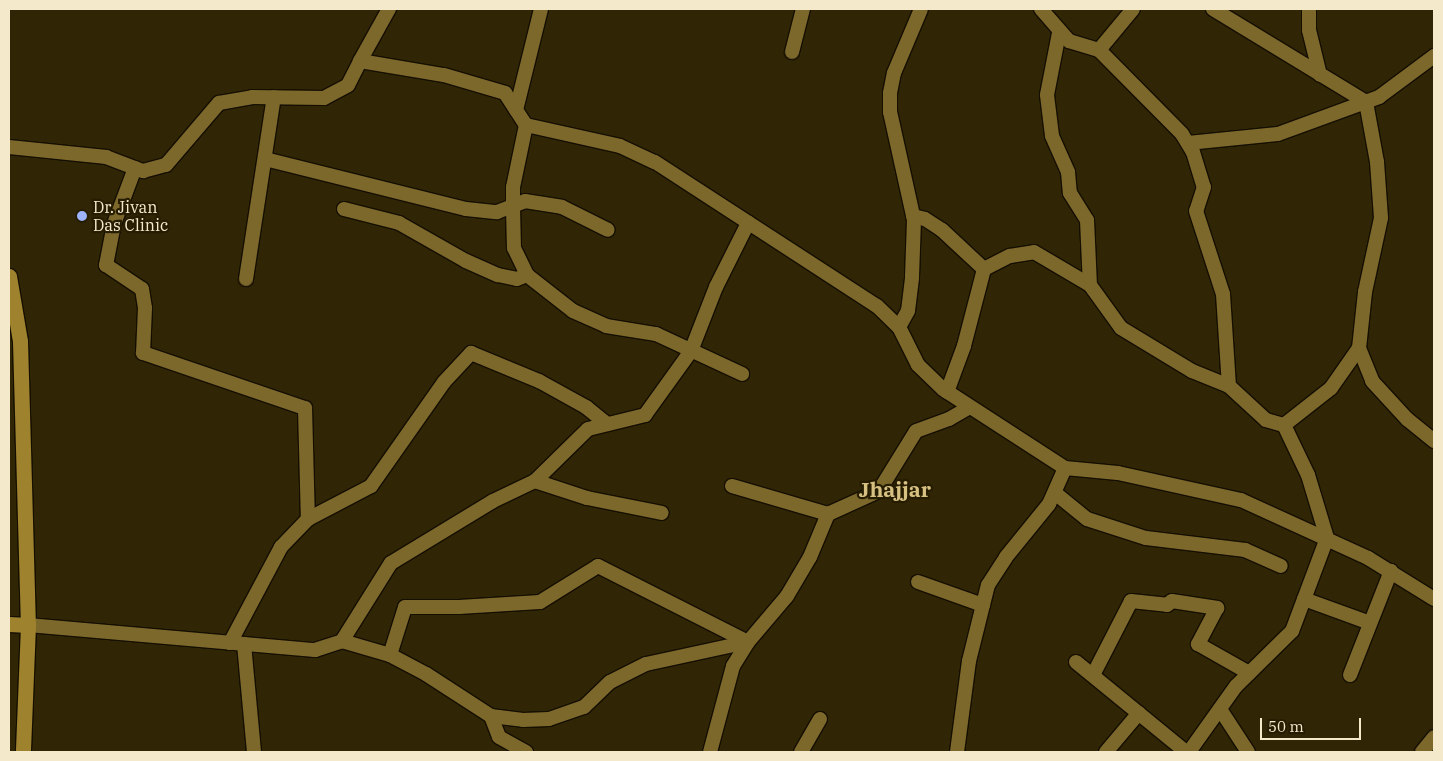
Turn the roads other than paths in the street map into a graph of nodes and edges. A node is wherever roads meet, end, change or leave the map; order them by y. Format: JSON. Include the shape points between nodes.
{"nodes":[{"id":1,"x":389,"y":9,"type":"edge"},
{"id":2,"x":540,"y":9,"type":"edge"},
{"id":3,"x":803,"y":9,"type":"edge"},
{"id":4,"x":921,"y":9,"type":"edge"},
{"id":5,"x":1042,"y":9,"type":"edge"},
{"id":6,"x":1133,"y":9,"type":"edge"},
{"id":7,"x":1213,"y":9,"type":"edge"},
{"id":8,"x":1309,"y":9,"type":"edge"},
{"id":9,"x":1059,"y":33,"type":"junction"},
{"id":10,"x":1099,"y":50,"type":"junction"},
{"id":11,"x":792,"y":52,"type":"dead end"},
{"id":12,"x":1434,"y":56,"type":"edge"},
{"id":13,"x":360,"y":61,"type":"junction"},
{"id":14,"x":1320,"y":75,"type":"junction"},
{"id":15,"x":274,"y":97,"type":"junction"},
{"id":16,"x":1366,"y":102,"type":"junction"},
{"id":17,"x":516,"y":110,"type":"junction"},
{"id":18,"x":526,"y":125,"type":"junction"},
{"id":19,"x":1188,"y":144,"type":"junction"},
{"id":20,"x":9,"y":148,"type":"edge"},
{"id":21,"x":265,"y":159,"type":"junction"},
{"id":22,"x":135,"y":168,"type":"junction"},
{"id":23,"x":513,"y":208,"type":"junction"},
{"id":24,"x":344,"y":209,"type":"dead end"},
{"id":25,"x":913,"y":216,"type":"junction"},
{"id":26,"x":748,"y":223,"type":"junction"},
{"id":27,"x":608,"y":230,"type":"dead end"},
{"id":28,"x":984,"y":269,"type":"junction"},
{"id":29,"x":527,"y":275,"type":"junction"},
{"id":30,"x":9,"y":276,"type":"edge"},
{"id":31,"x":246,"y":279,"type":"dead end"},
{"id":32,"x":1090,"y":285,"type":"junction"},
{"id":33,"x":899,"y":327,"type":"junction"},
{"id":34,"x":1359,"y":348,"type":"junction"},
{"id":35,"x":691,"y":351,"type":"junction"},
{"id":36,"x":742,"y":374,"type":"dead end"},
{"id":37,"x":1229,"y":386,"type":"junction"},
{"id":38,"x":947,"y":392,"type":"junction"},
{"id":39,"x":970,"y":406,"type":"junction"},
{"id":40,"x":607,"y":424,"type":"junction"},
{"id":41,"x":1284,"y":425,"type":"junction"},
{"id":42,"x":1434,"y":441,"type":"edge"},
{"id":43,"x":1065,"y":468,"type":"junction"},
{"id":44,"x":535,"y":481,"type":"junction"},
{"id":45,"x":732,"y":486,"type":"dead end"},
{"id":46,"x":1054,"y":493,"type":"junction"},
{"id":47,"x":662,"y":513,"type":"dead end"},
{"id":48,"x":828,"y":514,"type":"junction"},
{"id":49,"x":308,"y":518,"type":"junction"},
{"id":50,"x":1327,"y":538,"type":"junction"},
{"id":51,"x":1282,"y":566,"type":"dead end"},
{"id":52,"x":1391,"y":572,"type":"junction"},
{"id":53,"x":918,"y":582,"type":"dead end"},
{"id":54,"x":1304,"y":599,"type":"junction"},
{"id":55,"x":1434,"y":599,"type":"edge"},
{"id":56,"x":983,"y":605,"type":"junction"},
{"id":57,"x":1370,"y":623,"type":"junction"},
{"id":58,"x":9,"y":624,"type":"edge"},
{"id":59,"x":28,"y":625,"type":"junction"},
{"id":60,"x":342,"y":641,"type":"junction"},
{"id":61,"x":748,"y":642,"type":"junction"},
{"id":62,"x":237,"y":644,"type":"junction"},
{"id":63,"x":390,"y":655,"type":"junction"},
{"id":64,"x":1076,"y":662,"type":"dead end"},
{"id":65,"x":1249,"y":673,"type":"junction"},
{"id":66,"x":1093,"y":675,"type":"junction"},
{"id":67,"x":1350,"y":675,"type":"dead end"},
{"id":68,"x":1220,"y":709,"type":"junction"},
{"id":69,"x":1139,"y":713,"type":"junction"},
{"id":70,"x":491,"y":716,"type":"junction"},
{"id":71,"x":820,"y":719,"type":"dead end"},
{"id":72,"x":1434,"y":737,"type":"edge"},
{"id":73,"x":23,"y":752,"type":"edge"},
{"id":74,"x":254,"y":752,"type":"edge"},
{"id":75,"x":526,"y":752,"type":"edge"},
{"id":76,"x":710,"y":752,"type":"edge"},
{"id":77,"x":801,"y":752,"type":"edge"},
{"id":78,"x":957,"y":752,"type":"edge"},
{"id":79,"x":1106,"y":752,"type":"edge"},
{"id":80,"x":1188,"y":752,"type":"edge"},
{"id":81,"x":1248,"y":752,"type":"edge"},
{"id":82,"x":1422,"y":752,"type":"edge"}],
"edges":[{"from":1,"to":13,"type":"street"},
{"from":2,"to":17,"type":"street"},
{"from":3,"to":11,"type":"street"},
{"from":4,"to":25,"type":"street","via":[[894,73],[890,93],[890,112]]},
{"from":5,"to":9,"type":"street"},
{"from":6,"to":10,"type":"street"},
{"from":7,"to":14,"type":"street"},
{"from":8,"to":14,"type":"street","via":[[1309,30]]},
{"from":9,"to":10,"type":"street","via":[[1069,41]]},
{"from":9,"to":32,"type":"street","via":[[1047,95],[1052,136],[1068,172],[1070,193],[1088,220]]},
{"from":10,"to":19,"type":"street"},
{"from":12,"to":16,"type":"street","via":[[1379,97]]},
{"from":13,"to":15,"type":"street","via":[[348,86],[324,98]]},
{"from":13,"to":17,"type":"street","via":[[444,75],[505,93]]},
{"from":14,"to":16,"type":"street"},
{"from":15,"to":21,"type":"street"},
{"from":15,"to":22,"type":"street","via":[[252,96],[219,103],[166,165],[143,171]]},
{"from":16,"to":19,"type":"street","via":[[1278,134]]},
{"from":16,"to":34,"type":"street","via":[[1377,162],[1381,218],[1365,292]]},
{"from":17,"to":18,"type":"street"},
{"from":18,"to":23,"type":"street","via":[[513,187]]},
{"from":18,"to":26,"type":"street","via":[[620,146],[655,162]]},
{"from":19,"to":37,"type":"street","via":[[1204,187],[1196,211],[1223,294]]},
{"from":20,"to":22,"type":"street","via":[[106,157]]},
{"from":21,"to":23,"type":"street","via":[[466,209],[497,212]]},
{"from":21,"to":31,"type":"street"},
{"from":22,"to":49,"type":"street","via":[[114,224],[106,265],[142,290],[145,308],[143,353],[305,408]]},
{"from":23,"to":27,"type":"street","via":[[525,201],[562,207]]},
{"from":23,"to":29,"type":"street","via":[[514,248]]},
{"from":24,"to":29,"type":"street","via":[[399,223],[453,255],[498,275],[516,279]]},
{"from":25,"to":28,"type":"street","via":[[925,219],[942,230]]},
{"from":25,"to":33,"type":"street","via":[[908,311]]},
{"from":26,"to":33,"type":"street","via":[[877,306]]},
{"from":26,"to":35,"type":"street","via":[[716,287]]},
{"from":28,"to":32,"type":"street","via":[[1010,256],[1034,252]]},
{"from":28,"to":38,"type":"street","via":[[964,346]]},
{"from":29,"to":35,"type":"street","via":[[573,311],[606,326],[656,334]]},
{"from":30,"to":59,"type":"main road","via":[[20,341]]},
{"from":32,"to":37,"type":"street","via":[[1121,328],[1192,371]]},
{"from":33,"to":38,"type":"street","via":[[918,365]]},
{"from":34,"to":41,"type":"street","via":[[1331,388]]},
{"from":34,"to":42,"type":"street","via":[[1372,381],[1407,419]]},
{"from":35,"to":36,"type":"street"},
{"from":35,"to":40,"type":"street","via":[[645,415]]},
{"from":37,"to":41,"type":"street","via":[[1266,420]]},
{"from":38,"to":39,"type":"street"},
{"from":39,"to":43,"type":"street"},
{"from":39,"to":48,"type":"street","via":[[949,419],[916,431],[879,491]]},
{"from":40,"to":44,"type":"street","via":[[588,429]]},
{"from":40,"to":49,"type":"street","via":[[586,407],[539,381],[471,354],[444,382],[371,486]]},
{"from":41,"to":50,"type":"street","via":[[1308,475]]},
{"from":43,"to":46,"type":"street"},
{"from":43,"to":50,"type":"street","via":[[1118,474],[1242,500]]},
{"from":44,"to":47,"type":"street","via":[[587,498]]},
{"from":44,"to":60,"type":"street","via":[[493,501],[391,563]]},
{"from":45,"to":48,"type":"street"},
{"from":46,"to":51,"type":"street","via":[[1087,519],[1146,538],[1245,550]]},
{"from":46,"to":56,"type":"street","via":[[988,585]]},
{"from":48,"to":61,"type":"street","via":[[810,557],[787,596]]},
{"from":49,"to":62,"type":"street","via":[[281,547]]},
{"from":50,"to":52,"type":"street"},
{"from":50,"to":54,"type":"street"},
{"from":52,"to":55,"type":"street"},
{"from":52,"to":57,"type":"street"},
{"from":53,"to":56,"type":"street"},
{"from":54,"to":57,"type":"street"},
{"from":54,"to":65,"type":"street","via":[[1292,631]]},
{"from":56,"to":78,"type":"street","via":[[969,661]]},
{"from":57,"to":67,"type":"street"},
{"from":58,"to":59,"type":"main road"},
{"from":59,"to":62,"type":"street"},
{"from":59,"to":73,"type":"main road"},
{"from":60,"to":62,"type":"street","via":[[315,650]]},
{"from":60,"to":63,"type":"street"},
{"from":61,"to":63,"type":"street","via":[[598,566],[540,602],[459,607],[405,606]]},
{"from":61,"to":70,"type":"street","via":[[646,664],[610,682],[584,707],[549,719]]},
{"from":61,"to":76,"type":"street","via":[[733,666]]},
{"from":62,"to":74,"type":"street"},
{"from":63,"to":70,"type":"street"},
{"from":64,"to":66,"type":"street"},
{"from":65,"to":66,"type":"street","via":[[1198,644],[1217,608],[1131,600]]},
{"from":65,"to":68,"type":"street"},
{"from":66,"to":69,"type":"street"},
{"from":68,"to":80,"type":"street"},
{"from":68,"to":81,"type":"street"},
{"from":69,"to":79,"type":"street"},
{"from":69,"to":80,"type":"street"},
{"from":70,"to":75,"type":"street","via":[[499,737]]},
{"from":71,"to":77,"type":"street"},
{"from":72,"to":82,"type":"street"}]}
